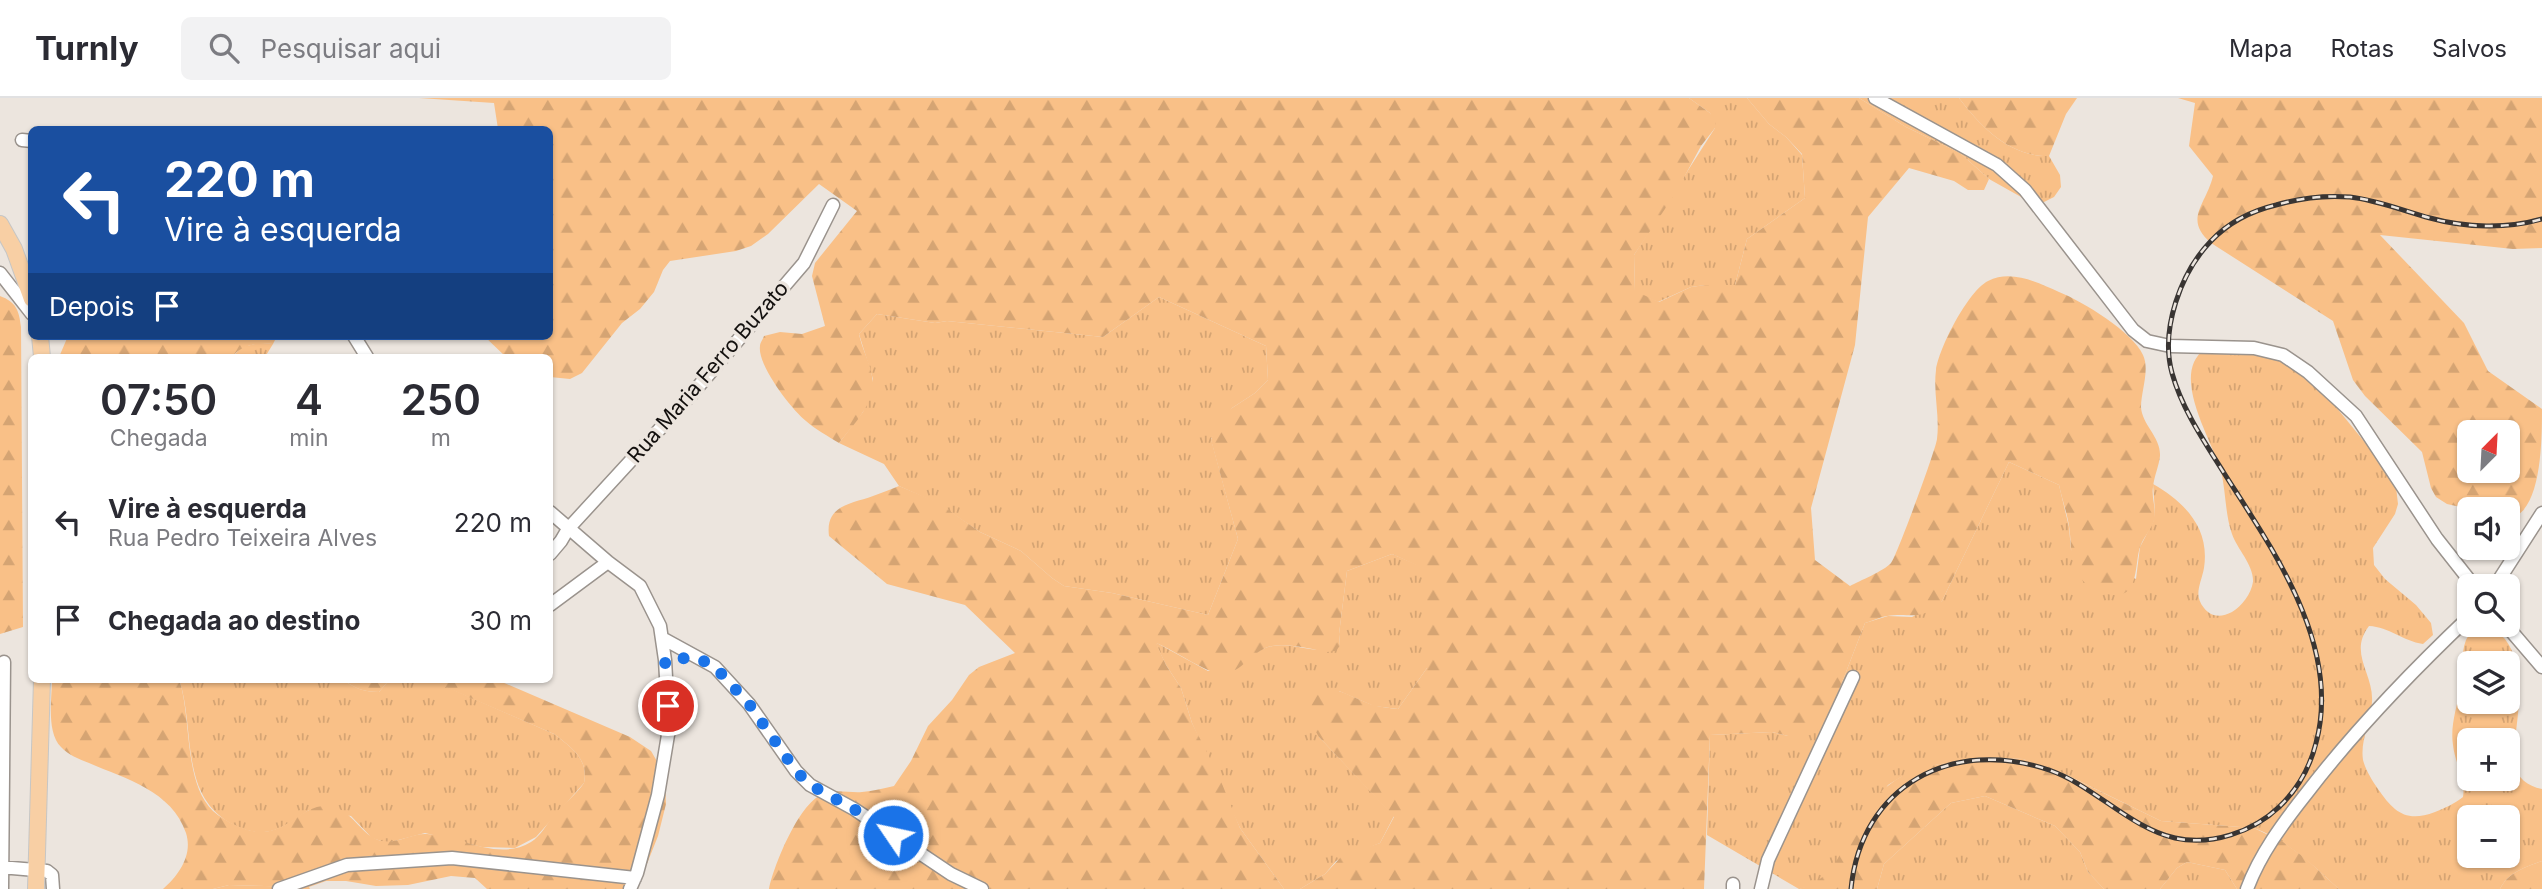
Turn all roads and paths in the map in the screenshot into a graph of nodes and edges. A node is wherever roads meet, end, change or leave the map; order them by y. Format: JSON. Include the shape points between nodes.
{"nodes":[{"id":1,"x":1875,"y":98,"type":"edge"},
{"id":2,"x":1889,"y":102,"type":"edge"},
{"id":3,"x":833,"y":205,"type":"dead end"},
{"id":4,"x":0,"y":224,"type":"edge"},
{"id":5,"x":28,"y":271,"type":"edge"},
{"id":6,"x":0,"y":273,"type":"edge"},
{"id":7,"x":25,"y":278,"type":"junction"},
{"id":8,"x":28,"y":287,"type":"edge"},
{"id":9,"x":28,"y":309,"type":"edge"},
{"id":10,"x":2542,"y":513,"type":"edge"},
{"id":11,"x":553,"y":515,"type":"edge"},
{"id":12,"x":568,"y":529,"type":"junction"},
{"id":13,"x":553,"y":550,"type":"edge"},
{"id":14,"x":608,"y":562,"type":"junction"},
{"id":15,"x":2465,"y":574,"type":"edge"},
{"id":16,"x":2503,"y":574,"type":"edge"},
{"id":17,"x":553,"y":603,"type":"edge"},
{"id":18,"x":2457,"y":629,"type":"edge"},
{"id":19,"x":2516,"y":637,"type":"edge"},
{"id":20,"x":662,"y":638,"type":"junction"},
{"id":21,"x":696,"y":657,"type":"junction"},
{"id":22,"x":665,"y":660,"type":"junction"},
{"id":23,"x":4,"y":662,"type":"dead end"},
{"id":24,"x":2542,"y":667,"type":"edge"},
{"id":25,"x":1853,"y":677,"type":"dead end"},
{"id":26,"x":41,"y":683,"type":"edge"},
{"id":27,"x":0,"y":867,"type":"edge"},
{"id":28,"x":36,"y":870,"type":"junction"},
{"id":29,"x":632,"y":883,"type":"edge"},
{"id":30,"x":2,"y":889,"type":"edge"},
{"id":31,"x":36,"y":889,"type":"edge"},
{"id":32,"x":53,"y":889,"type":"edge"},
{"id":33,"x":279,"y":889,"type":"edge"},
{"id":34,"x":982,"y":889,"type":"edge"},
{"id":35,"x":1761,"y":889,"type":"edge"},
{"id":36,"x":2246,"y":889,"type":"edge"}],
"edges":[{"from":1,"to":2,"type":"street"},
{"from":2,"to":15,"type":"street","via":[[1997,165],[2025,190],[2133,330],[2147,341],[2254,348],[2283,355],[2308,372],[2356,416]]},
{"from":3,"to":12,"type":"street","name":"Rua Maria Ferro Buzato","via":[[804,263]]},
{"from":4,"to":7,"type":"main road"},
{"from":5,"to":7,"type":"street"},
{"from":6,"to":9,"type":"street"},
{"from":7,"to":8,"type":"main road"},
{"from":10,"to":16,"type":"street"},
{"from":11,"to":12,"type":"street"},
{"from":12,"to":13,"type":"street","name":"Rua Maria Ferro Buzato"},
{"from":12,"to":14,"type":"street"},
{"from":14,"to":17,"type":"street"},
{"from":14,"to":20,"type":"street","via":[[640,586]]},
{"from":18,"to":36,"type":"street","via":[[2331,761],[2279,829]]},
{"from":19,"to":24,"type":"street"},
{"from":20,"to":21,"type":"street"},
{"from":20,"to":22,"type":"street"},
{"from":21,"to":22,"type":"street"},
{"from":21,"to":34,"type":"street","via":[[715,667],[749,704],[810,785]]},
{"from":22,"to":29,"type":"street","via":[[669,729],[658,795]]},
{"from":23,"to":27,"type":"street"},
{"from":25,"to":35,"type":"street","via":[[1768,860]]},
{"from":26,"to":28,"type":"main road"},
{"from":27,"to":28,"type":"street"},
{"from":27,"to":30,"type":"street"},
{"from":28,"to":31,"type":"main road"},
{"from":28,"to":32,"type":"street","via":[[52,875]]},
{"from":29,"to":33,"type":"street","via":[[452,858],[346,865]]}]}
